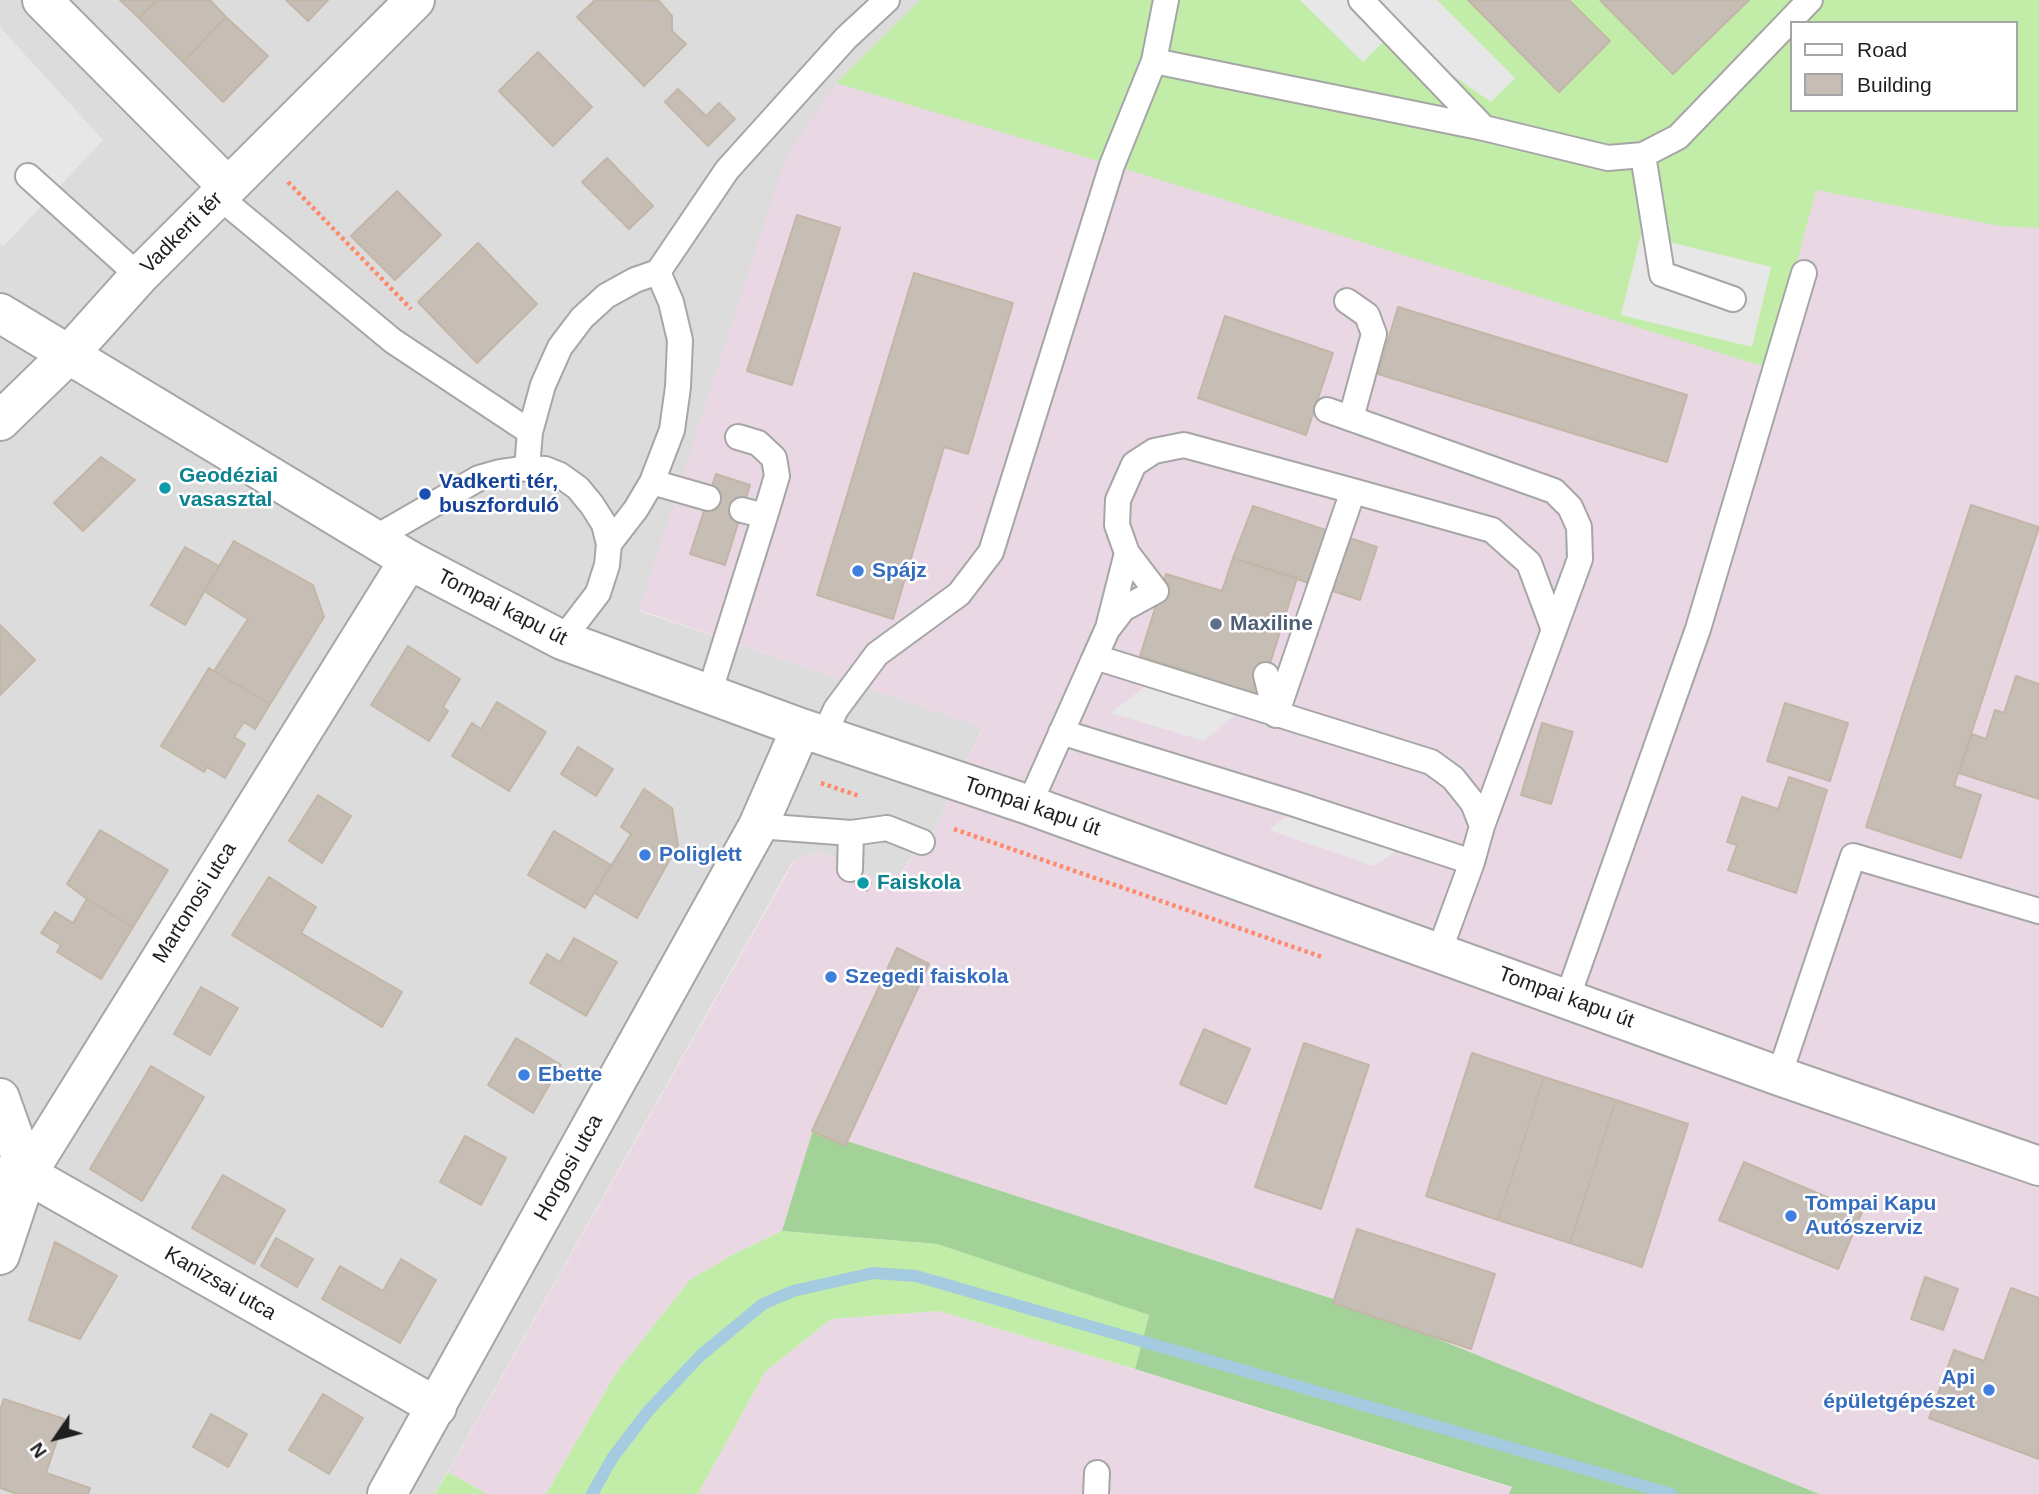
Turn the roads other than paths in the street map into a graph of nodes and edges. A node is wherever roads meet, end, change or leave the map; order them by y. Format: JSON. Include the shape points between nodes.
{"nodes":[{"id":1,"x":42,"y":0,"type":"edge"},
{"id":2,"x":415,"y":0,"type":"edge"},
{"id":3,"x":887,"y":0,"type":"edge"},
{"id":4,"x":1166,"y":0,"type":"edge"},
{"id":5,"x":1361,"y":0,"type":"edge"},
{"id":6,"x":1810,"y":0,"type":"edge"},
{"id":7,"x":1154,"y":61,"type":"junction"},
{"id":8,"x":1484,"y":128,"type":"junction"},
{"id":9,"x":1643,"y":155,"type":"junction"},
{"id":10,"x":28,"y":176,"type":"dead end"},
{"id":11,"x":223,"y":191,"type":"junction"},
{"id":12,"x":658,"y":272,"type":"junction"},
{"id":13,"x":1804,"y":273,"type":"dead end"},
{"id":14,"x":139,"y":276,"type":"junction"},
{"id":15,"x":1733,"y":299,"type":"dead end"},
{"id":16,"x":1348,"y":301,"type":"dead end"},
{"id":17,"x":0,"y":313,"type":"edge"},
{"id":18,"x":69,"y":354,"type":"junction"},
{"id":19,"x":1327,"y":410,"type":"dead end"},
{"id":20,"x":1351,"y":418,"type":"junction"},
{"id":21,"x":0,"y":421,"type":"edge"},
{"id":22,"x":530,"y":432,"type":"junction"},
{"id":23,"x":738,"y":437,"type":"dead end"},
{"id":24,"x":527,"y":468,"type":"junction"},
{"id":25,"x":652,"y":482,"type":"junction"},
{"id":26,"x":1353,"y":491,"type":"junction"},
{"id":27,"x":708,"y":498,"type":"dead end"},
{"id":28,"x":375,"y":538,"type":"junction"},
{"id":29,"x":609,"y":544,"type":"junction"},
{"id":30,"x":1127,"y":553,"type":"junction"},
{"id":31,"x":409,"y":559,"type":"junction"},
{"id":32,"x":1107,"y":630,"type":"junction"},
{"id":33,"x":1554,"y":630,"type":"junction"},
{"id":34,"x":562,"y":640,"type":"junction"},
{"id":35,"x":1095,"y":657,"type":"junction"},
{"id":36,"x":1266,"y":675,"type":"dead end"},
{"id":37,"x":709,"y":694,"type":"junction"},
{"id":38,"x":1276,"y":715,"type":"junction"},
{"id":39,"x":813,"y":732,"type":"junction"},
{"id":40,"x":1061,"y":732,"type":"junction"},
{"id":41,"x":1029,"y":805,"type":"junction"},
{"id":42,"x":758,"y":826,"type":"junction"},
{"id":43,"x":1482,"y":826,"type":"junction"},
{"id":44,"x":851,"y":833,"type":"junction"},
{"id":45,"x":922,"y":842,"type":"dead end"},
{"id":46,"x":1472,"y":862,"type":"junction"},
{"id":47,"x":849,"y":869,"type":"dead end"},
{"id":48,"x":2039,"y":911,"type":"edge"},
{"id":49,"x":1439,"y":952,"type":"junction"},
{"id":50,"x":1567,"y":999,"type":"junction"},
{"id":51,"x":1779,"y":1076,"type":"junction"},
{"id":52,"x":0,"y":1098,"type":"edge"},
{"id":53,"x":2039,"y":1166,"type":"edge"},
{"id":54,"x":14,"y":1175,"type":"edge"},
{"id":55,"x":0,"y":1255,"type":"edge"},
{"id":56,"x":436,"y":1407,"type":"junction"},
{"id":57,"x":387,"y":1494,"type":"edge"}],
"edges":[{"from":1,"to":11,"type":"street","name":"Vadkerti tér"},
{"from":2,"to":11,"type":"street"},
{"from":3,"to":12,"type":"lane","via":[[846,38],[727,170]]},
{"from":4,"to":7,"type":"lane"},
{"from":5,"to":8,"type":"lane"},
{"from":6,"to":9,"type":"lane","via":[[1678,137]]},
{"from":7,"to":8,"type":"lane"},
{"from":7,"to":39,"type":"lane","via":[[1112,165],[991,552],[959,594],[877,654]]},
{"from":8,"to":9,"type":"lane","via":[[1608,159]]},
{"from":9,"to":15,"type":"lane","via":[[1662,274]]},
{"from":10,"to":14,"type":"lane"},
{"from":11,"to":14,"type":"street","name":"Vadkerti tér"},
{"from":11,"to":22,"type":"lane","via":[[393,341]]},
{"from":12,"to":22,"type":"lane","via":[[606,296],[582,318],[560,347],[542,385]]},
{"from":12,"to":25,"type":"lane","via":[[680,340],[672,430]]},
{"from":13,"to":50,"type":"lane","via":[[1698,629]]},
{"from":14,"to":18,"type":"street","name":"Vadkerti tér"},
{"from":16,"to":20,"type":"lane","via":[[1367,315],[1374,334]]},
{"from":17,"to":18,"type":"street"},
{"from":18,"to":21,"type":"street","name":"Vadkerti tér"},
{"from":18,"to":28,"type":"street","name":"Tompai kapu út"},
{"from":19,"to":20,"type":"lane"},
{"from":20,"to":33,"type":"lane","via":[[1555,491],[1570,507],[1579,527],[1580,559]]},
{"from":22,"to":24,"type":"lane"},
{"from":23,"to":37,"type":"lane","via":[[758,443],[774,458],[777,476],[754,513]]},
{"from":24,"to":28,"type":"lane","via":[[480,478]]},
{"from":24,"to":29,"type":"lane","via":[[545,469],[578,488],[604,524]]},
{"from":25,"to":27,"type":"lane"},
{"from":25,"to":29,"type":"lane"},
{"from":26,"to":30,"type":"lane","via":[[1184,445],[1154,452],[1133,464],[1118,500],[1117,525]]},
{"from":26,"to":33,"type":"lane","via":[[1492,530],[1529,563]]},
{"from":26,"to":38,"type":"lane"},
{"from":28,"to":31,"type":"street","name":"Tompai kapu út"},
{"from":29,"to":34,"type":"lane","via":[[598,593]]},
{"from":30,"to":32,"type":"lane"},
{"from":30,"to":32,"type":"lane","via":[[1156,591],[1122,609]]},
{"from":31,"to":34,"type":"street","name":"Tompai kapu út"},
{"from":31,"to":54,"type":"street","name":"Martonosi utca"},
{"from":32,"to":35,"type":"lane"},
{"from":33,"to":43,"type":"lane"},
{"from":34,"to":37,"type":"street","name":"Tompai kapu út"},
{"from":35,"to":38,"type":"lane"},
{"from":35,"to":40,"type":"lane"},
{"from":36,"to":38,"type":"lane"},
{"from":37,"to":39,"type":"street","name":"Tompai kapu út"},
{"from":38,"to":43,"type":"lane","via":[[1431,762],[1454,779],[1473,803]]},
{"from":39,"to":41,"type":"street","name":"Tompai kapu út"},
{"from":39,"to":42,"type":"street","name":"Horgosi utca"},
{"from":40,"to":41,"type":"lane"},
{"from":40,"to":46,"type":"lane"},
{"from":41,"to":49,"type":"street","name":"Tompai kapu út"},
{"from":42,"to":44,"type":"lane"},
{"from":42,"to":56,"type":"street","name":"Horgosi utca"},
{"from":43,"to":46,"type":"lane"},
{"from":44,"to":45,"type":"lane","via":[[887,828]]},
{"from":44,"to":47,"type":"lane"},
{"from":46,"to":49,"type":"lane"},
{"from":48,"to":51,"type":"lane","via":[[1853,856]]},
{"from":49,"to":50,"type":"street","name":"Tompai kapu út"},
{"from":50,"to":51,"type":"street","name":"Tompai kapu út"},
{"from":51,"to":53,"type":"street","name":"Tompai kapu út"},
{"from":52,"to":54,"type":"street"},
{"from":54,"to":55,"type":"street","name":"Martonosi utca"},
{"from":54,"to":56,"type":"street","name":"Kanizsai utca"},
{"from":56,"to":57,"type":"street","name":"Horgosi utca"}]}
